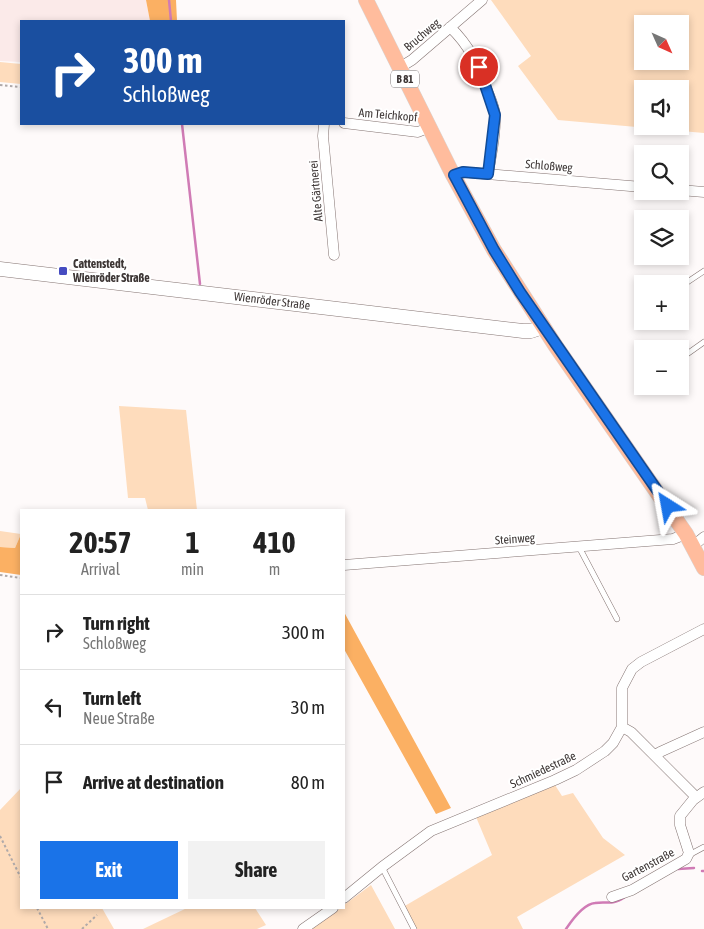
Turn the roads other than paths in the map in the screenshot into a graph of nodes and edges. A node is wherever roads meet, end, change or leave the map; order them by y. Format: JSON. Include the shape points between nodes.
{"nodes":[{"id":1,"x":366,"y":0,"type":"edge"},
{"id":2,"x":482,"y":0,"type":"edge"},
{"id":3,"x":450,"y":27,"type":"junction"},
{"id":4,"x":400,"y":68,"type":"junction"},
{"id":5,"x":345,"y":123,"type":"edge"},
{"id":6,"x":324,"y":125,"type":"edge"},
{"id":7,"x":430,"y":128,"type":"junction"},
{"id":8,"x":488,"y":174,"type":"junction"},
{"id":9,"x":454,"y":175,"type":"junction"},
{"id":10,"x":634,"y":186,"type":"edge"},
{"id":11,"x":689,"y":191,"type":"edge"},
{"id":12,"x":704,"y":192,"type":"edge"},
{"id":13,"x":334,"y":255,"type":"dead end"},
{"id":14,"x":0,"y":269,"type":"edge"},
{"id":15,"x":704,"y":271,"type":"edge"},
{"id":16,"x":689,"y":281,"type":"edge"},
{"id":17,"x":543,"y":327,"type":"junction"},
{"id":18,"x":704,"y":342,"type":"edge"},
{"id":19,"x":689,"y":353,"type":"edge"},
{"id":20,"x":695,"y":539,"type":"edge"},
{"id":21,"x":579,"y":547,"type":"junction"},
{"id":22,"x":345,"y":565,"type":"edge"},
{"id":23,"x":704,"y":568,"type":"edge"},
{"id":24,"x":617,"y":620,"type":"dead end"},
{"id":25,"x":704,"y":629,"type":"edge"},
{"id":26,"x":622,"y":727,"type":"junction"},
{"id":27,"x":704,"y":732,"type":"edge"},
{"id":28,"x":656,"y":756,"type":"junction"},
{"id":29,"x":700,"y":795,"type":"edge"},
{"id":30,"x":704,"y":847,"type":"edge"},
{"id":31,"x":688,"y":855,"type":"junction"},
{"id":32,"x":382,"y":867,"type":"junction"},
{"id":33,"x":345,"y":897,"type":"edge"},
{"id":34,"x":612,"y":902,"type":"dead end"},
{"id":35,"x":332,"y":909,"type":"edge"},
{"id":36,"x":303,"y":929,"type":"edge"},
{"id":37,"x":414,"y":929,"type":"edge"}],
"edges":[{"from":1,"to":4,"type":"main road","number":"B 81"},
{"from":2,"to":3,"type":"street","name":"Bruchweg"},
{"from":3,"to":4,"type":"street","name":"Bruchweg"},
{"from":3,"to":8,"type":"street","via":[[472,54],[493,106],[495,115]]},
{"from":4,"to":7,"type":"main road","number":"B 81"},
{"from":5,"to":7,"type":"street","name":"Am Teichkopf","via":[[418,132]]},
{"from":6,"to":13,"type":"street","name":"Alte Gärtnerei"},
{"from":7,"to":9,"type":"main road","number":"B 81"},
{"from":8,"to":9,"type":"street","name":"Schloßweg","via":[[463,172]]},
{"from":8,"to":10,"type":"street","name":"Schloßweg"},
{"from":9,"to":17,"type":"main road","number":"B 81","via":[[494,250]]},
{"from":11,"to":12,"type":"street"},
{"from":14,"to":17,"type":"main road","name":"Wienröder Straße","via":[[522,331]]},
{"from":15,"to":16,"type":"lane"},
{"from":17,"to":20,"type":"main road","number":"B 81"},
{"from":18,"to":19,"type":"lane"},
{"from":20,"to":21,"type":"street","name":"Steinweg"},
{"from":20,"to":23,"type":"main road","number":"B 81"},
{"from":21,"to":22,"type":"street","name":"Steinweg"},
{"from":21,"to":24,"type":"lane"},
{"from":25,"to":26,"type":"street","via":[[632,669],[622,688]]},
{"from":26,"to":28,"type":"street","via":[[632,732]]},
{"from":26,"to":32,"type":"street","name":"Schmiedestraße","via":[[605,751],[576,770],[431,831]]},
{"from":27,"to":28,"type":"street"},
{"from":28,"to":29,"type":"street"},
{"from":29,"to":31,"type":"street","name":"Gartenstraße","via":[[680,816]]},
{"from":30,"to":31,"type":"lane"},
{"from":31,"to":34,"type":"street","name":"Gartenstraße"},
{"from":32,"to":33,"type":"street","name":"Schmiedestraße"},
{"from":32,"to":37,"type":"lane"},
{"from":35,"to":36,"type":"street"}]}
